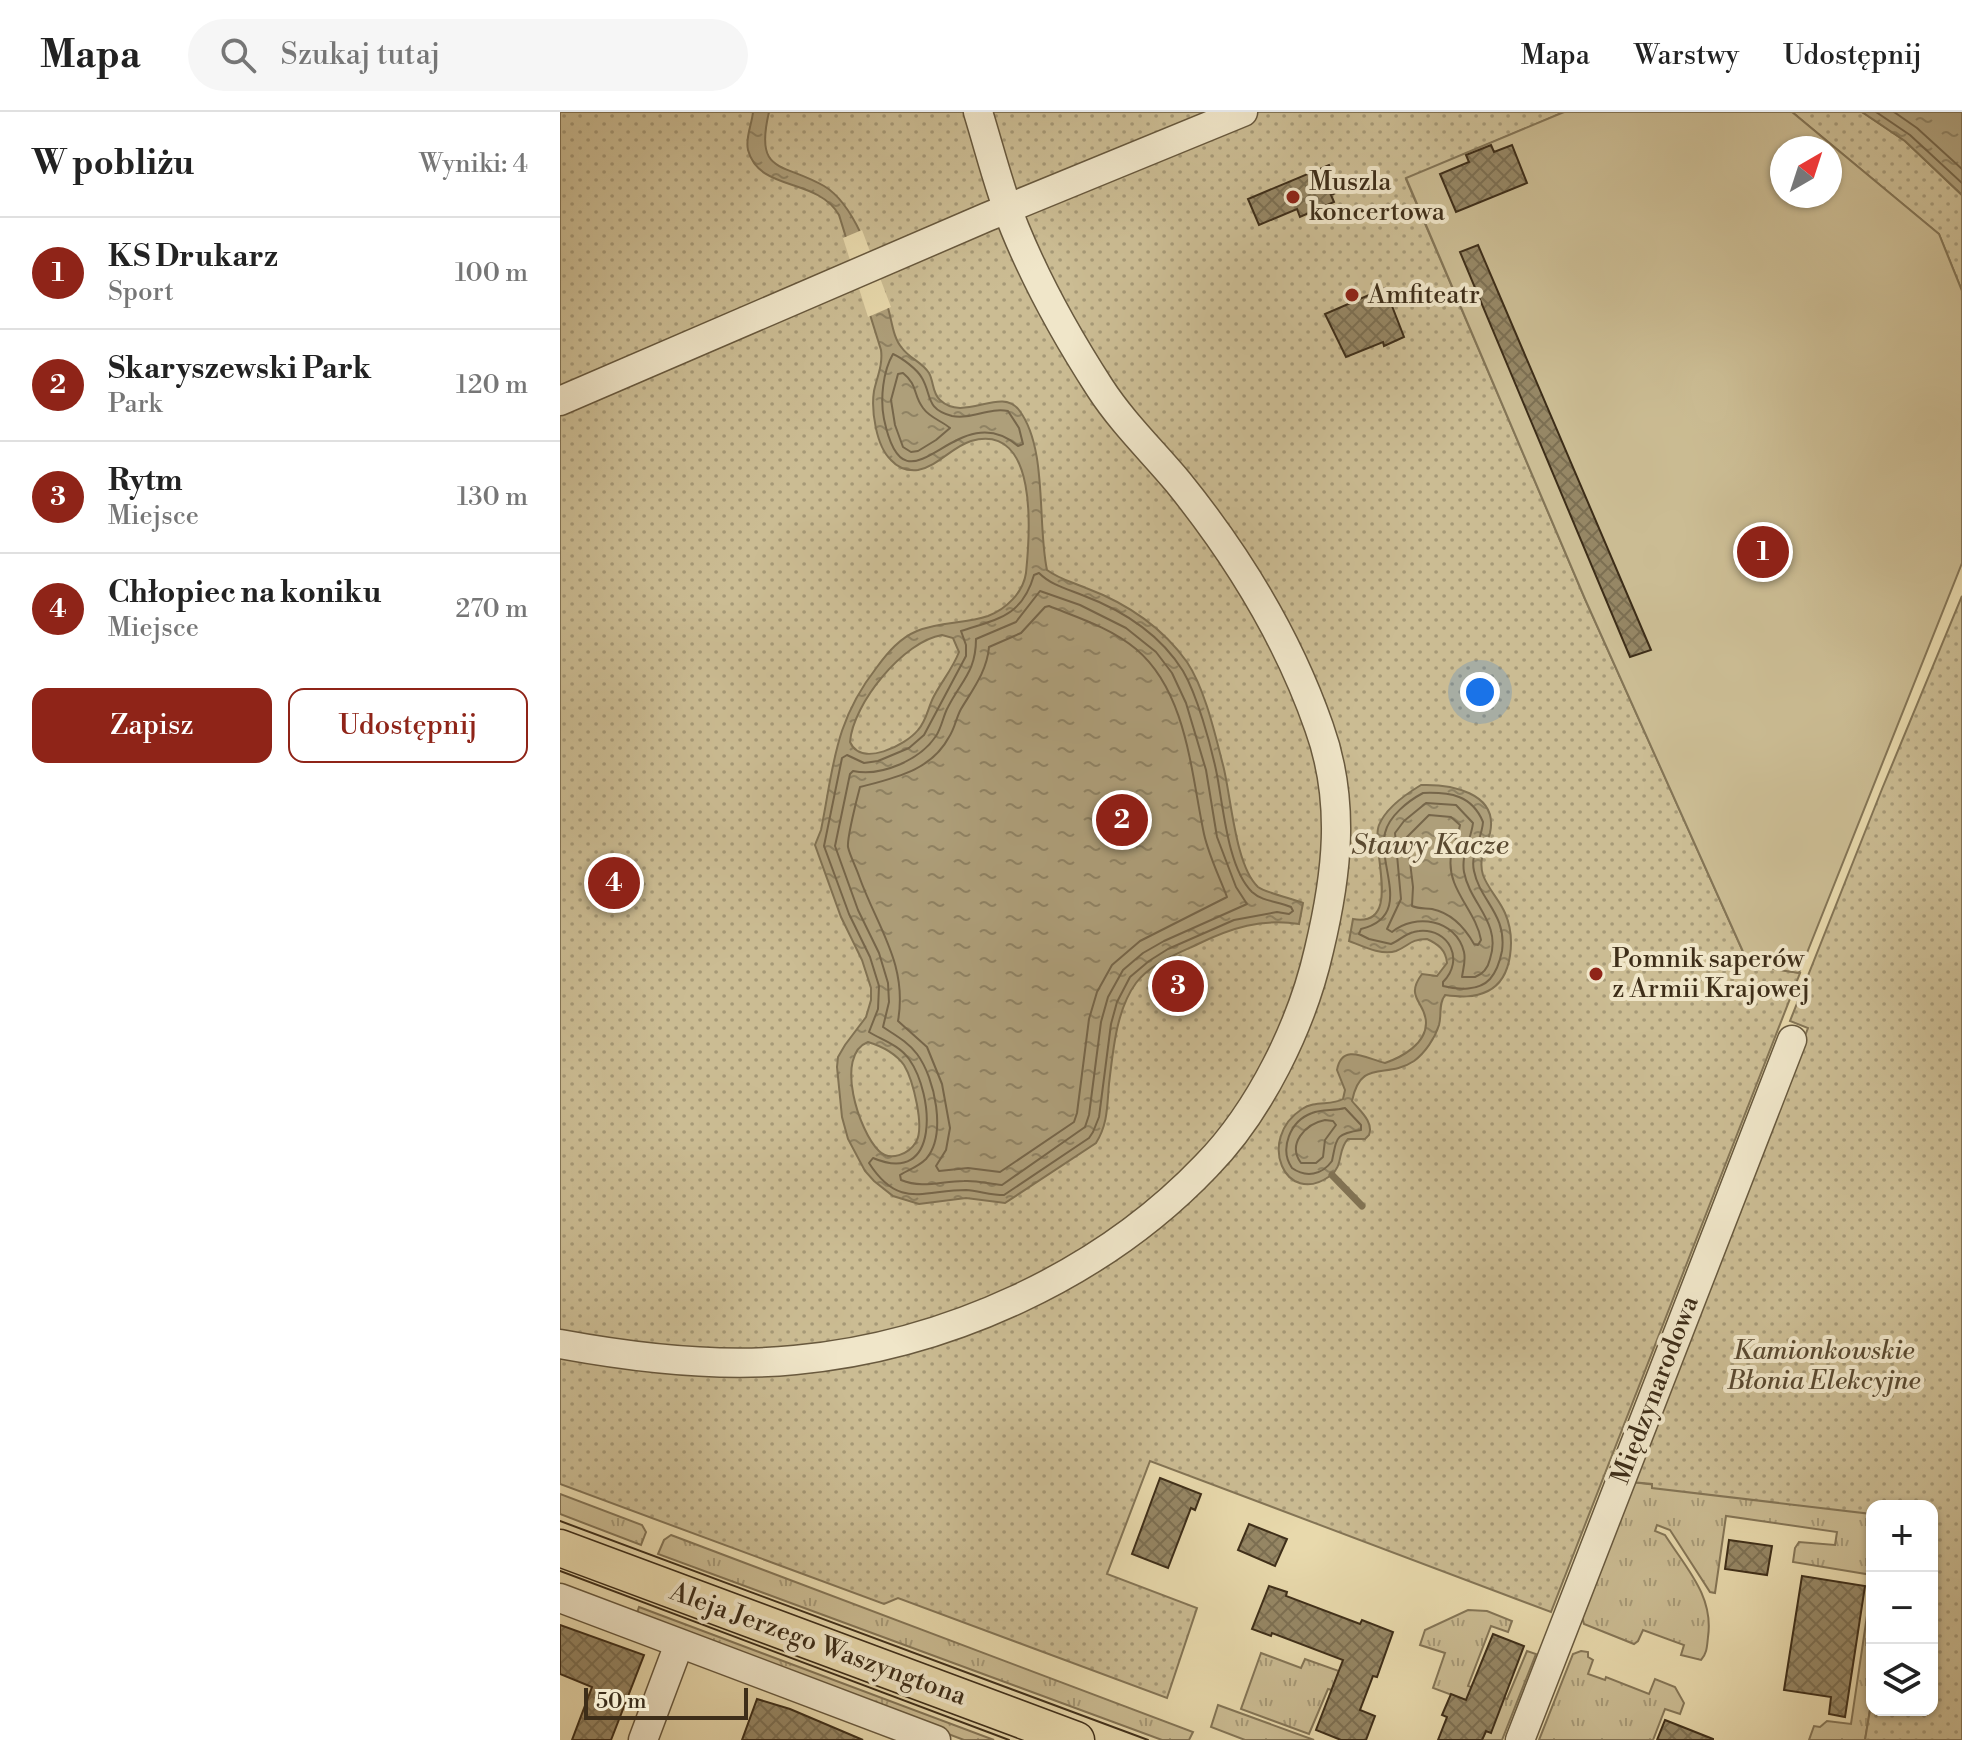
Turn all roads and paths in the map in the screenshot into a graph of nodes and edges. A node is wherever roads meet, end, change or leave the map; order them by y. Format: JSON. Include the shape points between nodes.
{"nodes":[{"id":1,"x":978,"y":112,"type":"edge"},
{"id":2,"x":1243,"y":112,"type":"edge"},
{"id":3,"x":1008,"y":209,"type":"junction"},
{"id":4,"x":560,"y":401,"type":"edge"},
{"id":5,"x":1792,"y":1040,"type":"dead end"},
{"id":6,"x":560,"y":1344,"type":"edge"},
{"id":7,"x":560,"y":1548,"type":"edge"},
{"id":8,"x":560,"y":1598,"type":"edge"},
{"id":9,"x":679,"y":1644,"type":"junction"},
{"id":10,"x":643,"y":1740,"type":"edge"},
{"id":11,"x":936,"y":1740,"type":"edge"},
{"id":12,"x":1076,"y":1740,"type":"edge"},
{"id":13,"x":1520,"y":1740,"type":"edge"}],
"edges":[{"from":1,"to":3,"type":"street"},
{"from":2,"to":3,"type":"street"},
{"from":3,"to":4,"type":"street"},
{"from":3,"to":6,"type":"street","via":[[1046,299],[1102,391],[1179,484],[1255,593],[1320,730],[1333,783],[1337,854],[1323,935],[1299,1015],[1281,1058],[1208,1164],[1110,1248],[986,1313],[900,1342],[800,1360],[717,1362],[611,1354]]},
{"from":5,"to":13,"type":"street","name":"Międzynarodowa"},
{"from":7,"to":12,"type":"main road","name":"Aleja Jerzego Waszyngtona"},
{"from":8,"to":9,"type":"street","name":"Aleja Jerzego Waszyngtona"},
{"from":9,"to":10,"type":"street"},
{"from":9,"to":11,"type":"street","name":"Aleja Jerzego Waszyngtona"}]}
